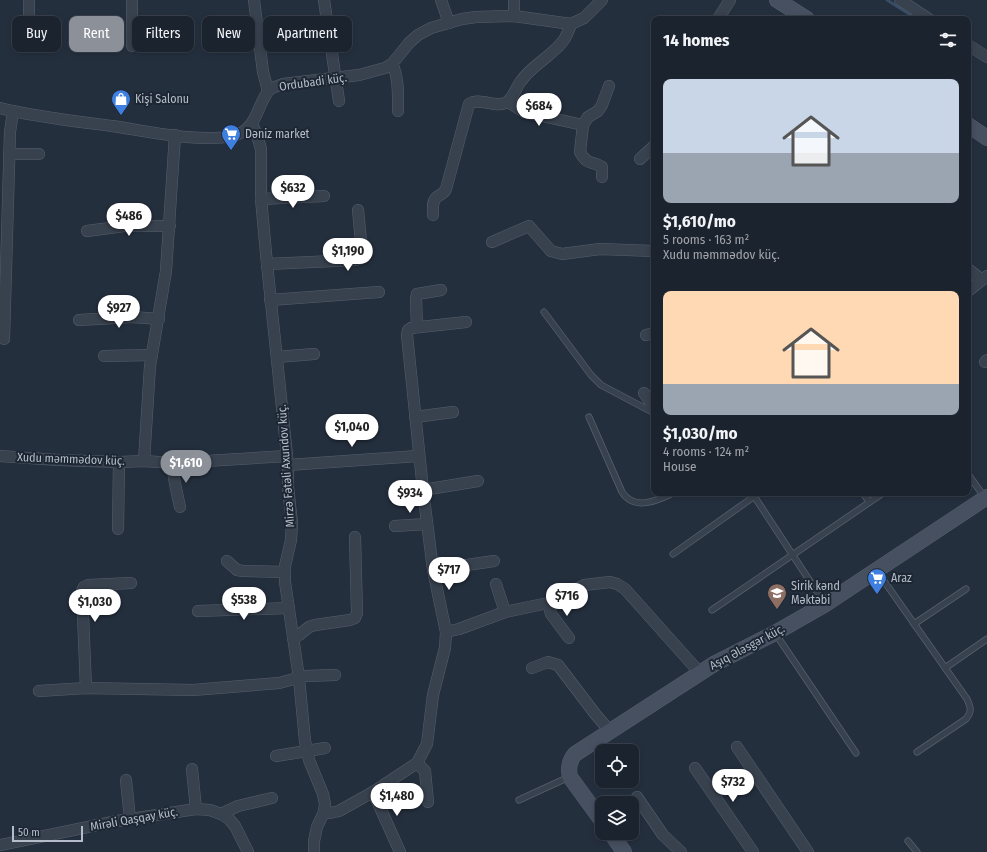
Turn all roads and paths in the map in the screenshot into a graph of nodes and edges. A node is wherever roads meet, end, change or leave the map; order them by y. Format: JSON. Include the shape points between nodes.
{"nodes":[{"id":1,"x":29,"y":0,"type":"edge"},
{"id":2,"x":132,"y":0,"type":"edge"},
{"id":3,"x":254,"y":0,"type":"edge"},
{"id":4,"x":324,"y":0,"type":"edge"},
{"id":5,"x":441,"y":0,"type":"edge"},
{"id":6,"x":514,"y":0,"type":"edge"},
{"id":7,"x":602,"y":0,"type":"edge"},
{"id":8,"x":730,"y":0,"type":"edge"},
{"id":9,"x":777,"y":0,"type":"edge"},
{"id":10,"x":900,"y":0,"type":"edge"},
{"id":11,"x":29,"y":16,"type":"edge"},
{"id":12,"x":132,"y":16,"type":"edge"},
{"id":13,"x":514,"y":16,"type":"junction"},
{"id":14,"x":720,"y":16,"type":"edge"},
{"id":15,"x":802,"y":16,"type":"edge"},
{"id":16,"x":924,"y":16,"type":"edge"},
{"id":17,"x":449,"y":23,"type":"junction"},
{"id":18,"x":571,"y":24,"type":"junction"},
{"id":19,"x":971,"y":47,"type":"edge"},
{"id":20,"x":987,"y":57,"type":"edge"},
{"id":21,"x":392,"y":64,"type":"junction"},
{"id":22,"x":335,"y":78,"type":"junction"},
{"id":23,"x":609,"y":86,"type":"dead end"},
{"id":24,"x":268,"y":91,"type":"junction"},
{"id":25,"x":339,"y":101,"type":"dead end"},
{"id":26,"x":508,"y":102,"type":"junction"},
{"id":27,"x":0,"y":108,"type":"edge"},
{"id":28,"x":13,"y":111,"type":"junction"},
{"id":29,"x":398,"y":111,"type":"dead end"},
{"id":30,"x":252,"y":124,"type":"junction"},
{"id":31,"x":583,"y":125,"type":"junction"},
{"id":32,"x":971,"y":127,"type":"edge"},
{"id":33,"x":175,"y":135,"type":"junction"},
{"id":34,"x":987,"y":138,"type":"edge"},
{"id":35,"x":651,"y":149,"type":"edge"},
{"id":36,"x":9,"y":154,"type":"junction"},
{"id":37,"x":39,"y":154,"type":"dead end"},
{"id":38,"x":640,"y":159,"type":"dead end"},
{"id":39,"x":602,"y":177,"type":"dead end"},
{"id":40,"x":324,"y":196,"type":"dead end"},
{"id":41,"x":261,"y":199,"type":"junction"},
{"id":42,"x":358,"y":210,"type":"dead end"},
{"id":43,"x":433,"y":215,"type":"dead end"},
{"id":44,"x":170,"y":226,"type":"junction"},
{"id":45,"x":87,"y":231,"type":"dead end"},
{"id":46,"x":492,"y":242,"type":"dead end"},
{"id":47,"x":651,"y":251,"type":"edge"},
{"id":48,"x":266,"y":264,"type":"junction"},
{"id":49,"x":971,"y":271,"type":"edge"},
{"id":50,"x":984,"y":278,"type":"edge"},
{"id":51,"x":971,"y":289,"type":"edge"},
{"id":52,"x":441,"y":290,"type":"dead end"},
{"id":53,"x":379,"y":292,"type":"dead end"},
{"id":54,"x":270,"y":300,"type":"junction"},
{"id":55,"x":544,"y":312,"type":"dead end"},
{"id":56,"x":159,"y":319,"type":"junction"},
{"id":57,"x":79,"y":320,"type":"dead end"},
{"id":58,"x":466,"y":322,"type":"dead end"},
{"id":59,"x":417,"y":327,"type":"junction"},
{"id":60,"x":4,"y":339,"type":"dead end"},
{"id":61,"x":314,"y":354,"type":"dead end"},
{"id":62,"x":152,"y":355,"type":"junction"},
{"id":63,"x":104,"y":356,"type":"dead end"},
{"id":64,"x":277,"y":357,"type":"junction"},
{"id":65,"x":644,"y":393,"type":"dead end"},
{"id":66,"x":651,"y":404,"type":"edge"},
{"id":67,"x":651,"y":411,"type":"edge"},
{"id":68,"x":453,"y":412,"type":"dead end"},
{"id":69,"x":414,"y":417,"type":"junction"},
{"id":70,"x":589,"y":417,"type":"dead end"},
{"id":71,"x":0,"y":456,"type":"edge"},
{"id":72,"x":418,"y":456,"type":"junction"},
{"id":73,"x":287,"y":460,"type":"junction"},
{"id":74,"x":144,"y":461,"type":"junction"},
{"id":75,"x":119,"y":462,"type":"junction"},
{"id":76,"x":172,"y":463,"type":"junction"},
{"id":77,"x":971,"y":478,"type":"edge"},
{"id":78,"x":478,"y":481,"type":"dead end"},
{"id":79,"x":422,"y":490,"type":"junction"},
{"id":80,"x":667,"y":496,"type":"edge"},
{"id":81,"x":756,"y":496,"type":"edge"},
{"id":82,"x":758,"y":496,"type":"edge"},
{"id":83,"x":865,"y":496,"type":"edge"},
{"id":84,"x":878,"y":496,"type":"edge"},
{"id":85,"x":986,"y":498,"type":"edge"},
{"id":86,"x":869,"y":502,"type":"junction"},
{"id":87,"x":180,"y":507,"type":"dead end"},
{"id":88,"x":427,"y":524,"type":"junction"},
{"id":89,"x":395,"y":526,"type":"dead end"},
{"id":90,"x":118,"y":529,"type":"dead end"},
{"id":91,"x":355,"y":538,"type":"dead end"},
{"id":92,"x":673,"y":554,"type":"dead end"},
{"id":93,"x":792,"y":555,"type":"junction"},
{"id":94,"x":227,"y":561,"type":"dead end"},
{"id":95,"x":494,"y":561,"type":"dead end"},
{"id":96,"x":433,"y":570,"type":"junction"},
{"id":97,"x":876,"y":571,"type":"junction"},
{"id":98,"x":285,"y":572,"type":"junction"},
{"id":99,"x":130,"y":583,"type":"dead end"},
{"id":100,"x":496,"y":584,"type":"dead end"},
{"id":101,"x":966,"y":589,"type":"dead end"},
{"id":102,"x":548,"y":603,"type":"junction"},
{"id":103,"x":824,"y":605,"type":"junction"},
{"id":104,"x":289,"y":608,"type":"junction"},
{"id":105,"x":712,"y":610,"type":"dead end"},
{"id":106,"x":198,"y":611,"type":"dead end"},
{"id":107,"x":505,"y":612,"type":"junction"},
{"id":108,"x":914,"y":624,"type":"junction"},
{"id":109,"x":446,"y":632,"type":"junction"},
{"id":110,"x":775,"y":633,"type":"junction"},
{"id":111,"x":293,"y":638,"type":"junction"},
{"id":112,"x":569,"y":638,"type":"dead end"},
{"id":113,"x":987,"y":639,"type":"edge"},
{"id":114,"x":532,"y":668,"type":"dead end"},
{"id":115,"x":945,"y":668,"type":"junction"},
{"id":116,"x":700,"y":673,"type":"junction"},
{"id":117,"x":335,"y":675,"type":"dead end"},
{"id":118,"x":299,"y":678,"type":"junction"},
{"id":119,"x":86,"y":688,"type":"junction"},
{"id":120,"x":39,"y":691,"type":"dead end"},
{"id":121,"x":610,"y":730,"type":"junction"},
{"id":122,"x":737,"y":747,"type":"dead end"},
{"id":123,"x":325,"y":748,"type":"dead end"},
{"id":124,"x":307,"y":751,"type":"junction"},
{"id":125,"x":917,"y":752,"type":"dead end"},
{"id":126,"x":856,"y":753,"type":"dead end"},
{"id":127,"x":276,"y":756,"type":"dead end"},
{"id":128,"x":417,"y":763,"type":"junction"},
{"id":129,"x":695,"y":768,"type":"dead end"},
{"id":130,"x":192,"y":769,"type":"dead end"},
{"id":131,"x":570,"y":777,"type":"junction"},
{"id":132,"x":126,"y":780,"type":"dead end"},
{"id":133,"x":374,"y":792,"type":"junction"},
{"id":134,"x":272,"y":798,"type":"dead end"},
{"id":135,"x":519,"y":800,"type":"dead end"},
{"id":136,"x":639,"y":801,"type":"edge"},
{"id":137,"x":428,"y":802,"type":"dead end"},
{"id":138,"x":196,"y":809,"type":"junction"},
{"id":139,"x":595,"y":811,"type":"edge"},
{"id":140,"x":324,"y":812,"type":"junction"},
{"id":141,"x":221,"y":814,"type":"junction"},
{"id":142,"x":130,"y":819,"type":"junction"},
{"id":143,"x":616,"y":840,"type":"edge"},
{"id":144,"x":908,"y":841,"type":"dead end"},
{"id":145,"x":0,"y":845,"type":"edge"},
{"id":146,"x":248,"y":852,"type":"edge"},
{"id":147,"x":314,"y":852,"type":"edge"},
{"id":148,"x":400,"y":852,"type":"edge"},
{"id":149,"x":624,"y":852,"type":"edge"},
{"id":150,"x":681,"y":852,"type":"edge"},
{"id":151,"x":753,"y":852,"type":"edge"},
{"id":152,"x":808,"y":852,"type":"edge"},
{"id":153,"x":917,"y":852,"type":"edge"}],
"edges":[{"from":1,"to":11,"type":"street"},
{"from":2,"to":12,"type":"street"},
{"from":3,"to":24,"type":"street","via":[[263,72]]},
{"from":4,"to":22,"type":"street"},
{"from":5,"to":17,"type":"street"},
{"from":6,"to":13,"type":"street"},
{"from":7,"to":18,"type":"street","via":[[584,18]]},
{"from":8,"to":14,"type":"street"},
{"from":9,"to":15,"type":"street"},
{"from":10,"to":16,"type":"street"},
{"from":13,"to":17,"type":"street","name":"Ordubadi küç.","via":[[476,17]]},
{"from":13,"to":18,"type":"street","name":"Ordubadi küç."},
{"from":17,"to":21,"type":"street","name":"Ordubadi küç.","via":[[418,35]]},
{"from":18,"to":26,"type":"street","via":[[563,41],[528,72]]},
{"from":19,"to":20,"type":"street"},
{"from":21,"to":22,"type":"street","name":"Ordubadi küç.","via":[[378,71]]},
{"from":21,"to":29,"type":"street","via":[[395,69]]},
{"from":22,"to":24,"type":"street","name":"Ordubadi küç.","via":[[283,84]]},
{"from":22,"to":25,"type":"street"},
{"from":23,"to":31,"type":"street","via":[[598,111],[588,117]]},
{"from":24,"to":30,"type":"street","name":"Ordubadi küç."},
{"from":26,"to":31,"type":"street","via":[[524,112]]},
{"from":26,"to":43,"type":"street","via":[[501,104],[473,101],[469,104],[445,193],[436,197]]},
{"from":27,"to":28,"type":"street"},
{"from":28,"to":33,"type":"street"},
{"from":28,"to":36,"type":"street"},
{"from":30,"to":33,"type":"street","via":[[245,131],[224,137]]},
{"from":30,"to":41,"type":"street","name":"Mirzə Fətəli Axundov küç.","via":[[261,149]]},
{"from":31,"to":39,"type":"street","via":[[580,152],[591,164],[602,168]]},
{"from":32,"to":34,"type":"street"},
{"from":33,"to":44,"type":"street"},
{"from":35,"to":38,"type":"street"},
{"from":36,"to":37,"type":"street"},
{"from":36,"to":60,"type":"street"},
{"from":40,"to":41,"type":"street"},
{"from":41,"to":48,"type":"street","name":"Mirzə Fətəli Axundov küç."},
{"from":42,"to":48,"type":"street","via":[[361,258]]},
{"from":44,"to":45,"type":"street","via":[[124,226]]},
{"from":44,"to":56,"type":"street"},
{"from":46,"to":47,"type":"street","via":[[528,226],[551,252],[562,254],[600,249]]},
{"from":48,"to":54,"type":"street","name":"Mirzə Fətəli Axundov küç."},
{"from":49,"to":50,"type":"street"},
{"from":50,"to":51,"type":"street"},
{"from":52,"to":59,"type":"street","via":[[417,294]]},
{"from":53,"to":54,"type":"street"},
{"from":54,"to":64,"type":"street","name":"Mirzə Fətəli Axundov küç."},
{"from":55,"to":67,"type":"lane","via":[[601,385]]},
{"from":56,"to":57,"type":"street","via":[[133,317]]},
{"from":56,"to":62,"type":"street"},
{"from":58,"to":59,"type":"street"},
{"from":59,"to":69,"type":"street","via":[[408,330],[407,335]]},
{"from":61,"to":64,"type":"street"},
{"from":62,"to":63,"type":"street"},
{"from":62,"to":74,"type":"street"},
{"from":64,"to":73,"type":"street","name":"Mirzə Fətəli Axundov küç."},
{"from":65,"to":66,"type":"street"},
{"from":68,"to":69,"type":"street"},
{"from":69,"to":72,"type":"street"},
{"from":70,"to":80,"type":"lane","via":[[626,498],[645,503]]},
{"from":71,"to":75,"type":"street","name":"Xudu məmmədov küç."},
{"from":72,"to":73,"type":"street","name":"Xudu məmmədov küç."},
{"from":72,"to":79,"type":"street"},
{"from":73,"to":76,"type":"street","name":"Xudu məmmədov küç."},
{"from":73,"to":98,"type":"street","name":"Mirzə Fətəli Axundov küç.","via":[[292,523]]},
{"from":74,"to":75,"type":"street","name":"Xudu məmmədov küç."},
{"from":74,"to":76,"type":"street","name":"Xudu məmmədov küç."},
{"from":75,"to":90,"type":"street"},
{"from":76,"to":87,"type":"street"},
{"from":77,"to":85,"type":"lane"},
{"from":78,"to":79,"type":"street"},
{"from":79,"to":88,"type":"street"},
{"from":81,"to":92,"type":"lane"},
{"from":82,"to":93,"type":"lane"},
{"from":83,"to":86,"type":"lane"},
{"from":84,"to":86,"type":"lane"},
{"from":85,"to":97,"type":"street","name":"Aşıq Ələsgər küç."},
{"from":86,"to":93,"type":"lane"},
{"from":88,"to":89,"type":"street"},
{"from":88,"to":96,"type":"street"},
{"from":91,"to":111,"type":"street","via":[[355,618],[309,627]]},
{"from":93,"to":103,"type":"lane"},
{"from":93,"to":105,"type":"lane"},
{"from":94,"to":98,"type":"street","via":[[243,571]]},
{"from":95,"to":96,"type":"street"},
{"from":96,"to":109,"type":"street"},
{"from":97,"to":103,"type":"street","name":"Aşıq Ələsgər küç."},
{"from":97,"to":108,"type":"lane"},
{"from":98,"to":104,"type":"street","name":"Mirzə Fətəli Axundov küç."},
{"from":99,"to":119,"type":"street","via":[[88,585],[82,591]]},
{"from":100,"to":107,"type":"street"},
{"from":101,"to":108,"type":"lane"},
{"from":102,"to":107,"type":"street"},
{"from":102,"to":112,"type":"street","via":[[551,614]]},
{"from":102,"to":116,"type":"street","via":[[584,585],[610,582],[618,584]]},
{"from":103,"to":110,"type":"street","name":"Aşıq Ələsgər küç."},
{"from":104,"to":106,"type":"street"},
{"from":104,"to":111,"type":"street","name":"Mirzə Fətəli Axundov küç."},
{"from":107,"to":109,"type":"street","via":[[459,630]]},
{"from":108,"to":115,"type":"lane"},
{"from":109,"to":128,"type":"street","via":[[445,648],[433,695],[427,744]]},
{"from":110,"to":116,"type":"street","name":"Aşıq Ələsgər küç."},
{"from":110,"to":126,"type":"lane"},
{"from":111,"to":118,"type":"street","name":"Mirzə Fətəli Axundov küç."},
{"from":113,"to":115,"type":"lane"},
{"from":114,"to":121,"type":"street","via":[[548,662],[558,665]]},
{"from":115,"to":125,"type":"lane","via":[[967,699],[971,708],[970,714]]},
{"from":116,"to":121,"type":"street","name":"Aşıq Ələsgər küç."},
{"from":117,"to":118,"type":"street"},
{"from":118,"to":119,"type":"street","via":[[279,683],[193,690]]},
{"from":118,"to":124,"type":"street","name":"Mirzə Fətəli Axundov küç."},
{"from":119,"to":120,"type":"street"},
{"from":121,"to":131,"type":"street","name":"Aşıq Ələsgər küç.","via":[[574,754],[569,764]]},
{"from":122,"to":152,"type":"street"},
{"from":123,"to":124,"type":"street"},
{"from":124,"to":127,"type":"street"},
{"from":124,"to":140,"type":"street","name":"Mirzə Fətəli Axundov küç.","via":[[323,794]]},
{"from":128,"to":133,"type":"street"},
{"from":128,"to":137,"type":"street","via":[[425,771]]},
{"from":129,"to":151,"type":"street"},
{"from":130,"to":138,"type":"street"},
{"from":131,"to":135,"type":"lane"},
{"from":131,"to":139,"type":"street"},
{"from":132,"to":142,"type":"street"},
{"from":133,"to":140,"type":"street","via":[[339,810]]},
{"from":133,"to":148,"type":"street"},
{"from":134,"to":141,"type":"street","via":[[238,806]]},
{"from":136,"to":150,"type":"street","via":[[663,834]]},
{"from":138,"to":141,"type":"street","name":"Mirəli Qaşqay küç."},
{"from":138,"to":142,"type":"street","name":"Mirəli Qaşqay küç."},
{"from":140,"to":147,"type":"street","name":"Mirzə Fətəli Axundov küç.","via":[[317,827]]},
{"from":141,"to":146,"type":"street","name":"Mirəli Qaşqay küç.","via":[[235,826]]},
{"from":142,"to":145,"type":"street","name":"Mirəli Qaşqay küç."},
{"from":143,"to":149,"type":"street"},
{"from":144,"to":153,"type":"lane"}]}
